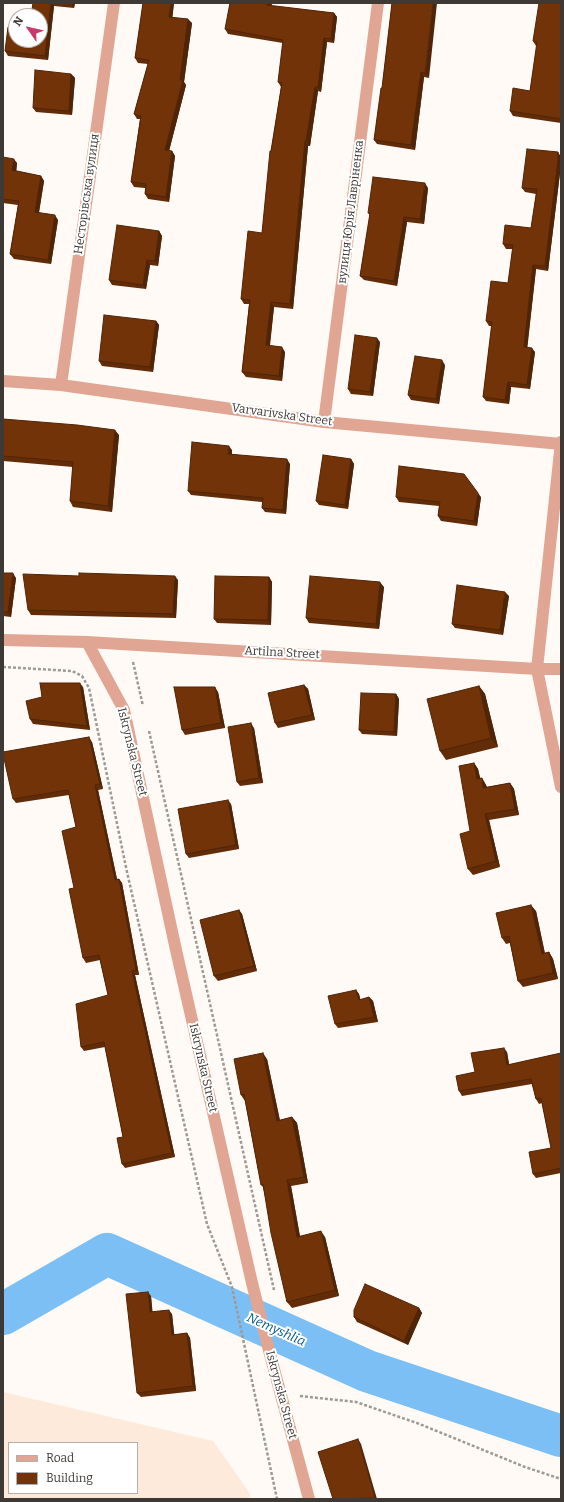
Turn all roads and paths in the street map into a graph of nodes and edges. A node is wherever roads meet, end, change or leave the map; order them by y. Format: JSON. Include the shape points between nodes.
{"nodes":[{"id":1,"x":114,"y":3,"type":"edge"},
{"id":2,"x":378,"y":3,"type":"edge"},
{"id":3,"x":3,"y":381,"type":"edge"},
{"id":4,"x":61,"y":385,"type":"junction"},
{"id":5,"x":324,"y":422,"type":"junction"},
{"id":6,"x":561,"y":443,"type":"edge"},
{"id":7,"x":3,"y":640,"type":"edge"},
{"id":8,"x":87,"y":642,"type":"junction"},
{"id":9,"x":129,"y":644,"type":"junction"},
{"id":10,"x":3,"y":667,"type":"edge"},
{"id":11,"x":537,"y":669,"type":"junction"},
{"id":12,"x":561,"y":669,"type":"edge"},
{"id":13,"x":143,"y":706,"type":"dead end"},
{"id":14,"x":148,"y":730,"type":"dead end"},
{"id":15,"x":561,"y":787,"type":"edge"},
{"id":16,"x":275,"y":1295,"type":"dead end"},
{"id":17,"x":280,"y":1393,"type":"junction"},
{"id":18,"x":561,"y":1479,"type":"edge"},
{"id":19,"x":277,"y":1499,"type":"edge"},
{"id":20,"x":309,"y":1499,"type":"edge"}],
"edges":[{"from":1,"to":4,"type":"street","name":"Несторівська вулиця"},
{"from":2,"to":5,"type":"street","name":"вулиця Юрія Лавріненка"},
{"from":3,"to":4,"type":"street","name":"Varvarivska Street"},
{"from":4,"to":5,"type":"street","name":"Varvarivska Street"},
{"from":5,"to":6,"type":"street","name":"Varvarivska Street"},
{"from":6,"to":11,"type":"street"},
{"from":7,"to":8,"type":"street","name":"Artilna Street"},
{"from":8,"to":9,"type":"street","name":"Artilna Street"},
{"from":8,"to":17,"type":"street","name":"Iskrynska Street","via":[[124,710],[252,1283]]},
{"from":9,"to":11,"type":"street","name":"Artilna Street"},
{"from":9,"to":13,"type":"path"},
{"from":10,"to":19,"type":"path","via":[[72,671],[82,676],[89,688],[127,872],[207,1224],[232,1287]]},
{"from":11,"to":12,"type":"street","name":"Artilna Street"},
{"from":11,"to":15,"type":"street"},
{"from":14,"to":16,"type":"path"},
{"from":17,"to":18,"type":"path","via":[[356,1402],[525,1468]]},
{"from":17,"to":20,"type":"street","name":"Iskrynska Street"}]}
